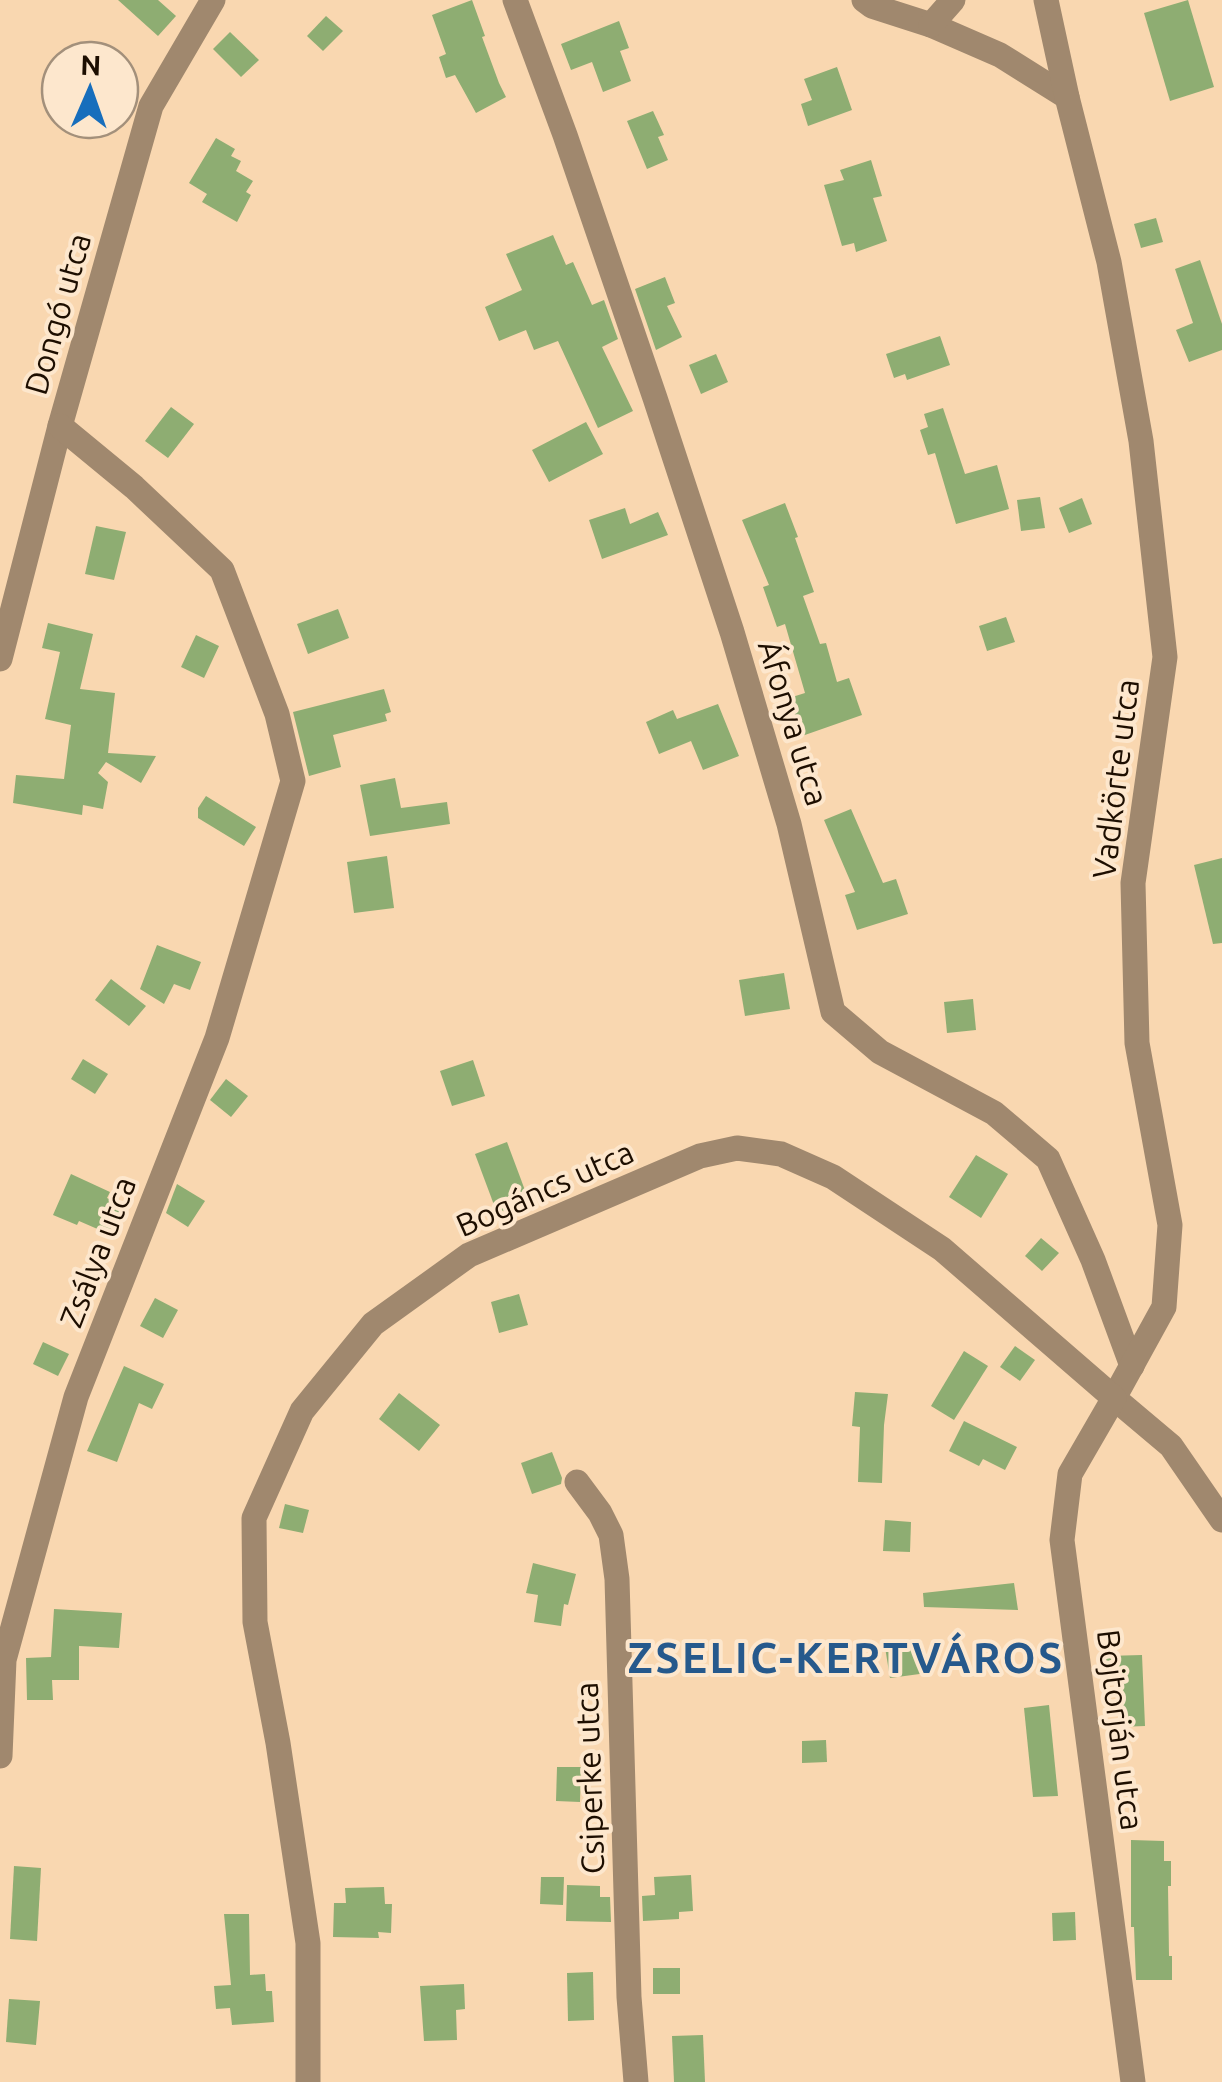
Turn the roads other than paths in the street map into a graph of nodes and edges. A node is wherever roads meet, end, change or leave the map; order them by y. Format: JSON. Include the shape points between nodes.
{"nodes":[{"id":1,"x":213,"y":0,"type":"edge"},
{"id":2,"x":514,"y":0,"type":"edge"},
{"id":3,"x":864,"y":0,"type":"edge"},
{"id":4,"x":953,"y":0,"type":"edge"},
{"id":5,"x":1046,"y":0,"type":"edge"},
{"id":6,"x":931,"y":25,"type":"junction"},
{"id":7,"x":1067,"y":96,"type":"junction"},
{"id":8,"x":60,"y":426,"type":"junction"},
{"id":9,"x":0,"y":659,"type":"edge"},
{"id":10,"x":1132,"y":1366,"type":"junction"},
{"id":11,"x":1114,"y":1398,"type":"junction"},
{"id":12,"x":577,"y":1482,"type":"dead end"},
{"id":13,"x":1222,"y":1520,"type":"edge"},
{"id":14,"x":0,"y":1756,"type":"edge"},
{"id":15,"x":308,"y":2082,"type":"edge"},
{"id":16,"x":636,"y":2082,"type":"edge"},
{"id":17,"x":1133,"y":2082,"type":"edge"}],
"edges":[{"from":1,"to":8,"type":"street","name":"Dongó utca","via":[[151,106]]},
{"from":2,"to":10,"type":"street","name":"Áfonya utca","via":[[732,632],[790,824],[833,1012],[880,1052],[994,1113],[1048,1158]]},
{"from":3,"to":6,"type":"street"},
{"from":4,"to":6,"type":"street"},
{"from":5,"to":7,"type":"street","name":"Vadkörte utca"},
{"from":6,"to":7,"type":"street","via":[[1000,55]]},
{"from":7,"to":10,"type":"street","name":"Vadkörte utca","via":[[1109,262],[1135,405],[1165,657],[1133,884],[1137,1044],[1170,1225],[1164,1307]]},
{"from":8,"to":9,"type":"street","name":"Dongó utca"},
{"from":8,"to":14,"type":"street","name":"Zsálya utca","via":[[222,570],[277,714],[293,782],[217,1038],[76,1398],[4,1660]]},
{"from":10,"to":11,"type":"street","name":"Vadkörte utca"},
{"from":11,"to":13,"type":"street","via":[[1172,1446]]},
{"from":11,"to":15,"type":"street","name":"Bogáncs utca","via":[[942,1248],[833,1177],[781,1154],[737,1148],[700,1156],[469,1255],[372,1324],[302,1411],[254,1518],[255,1622],[308,1943]]},
{"from":11,"to":17,"type":"street","name":"Bojtorján utca","via":[[1070,1474],[1062,1540]]},
{"from":12,"to":16,"type":"street","name":"Csiperke utca","via":[[611,1535],[617,1579]]}]}
